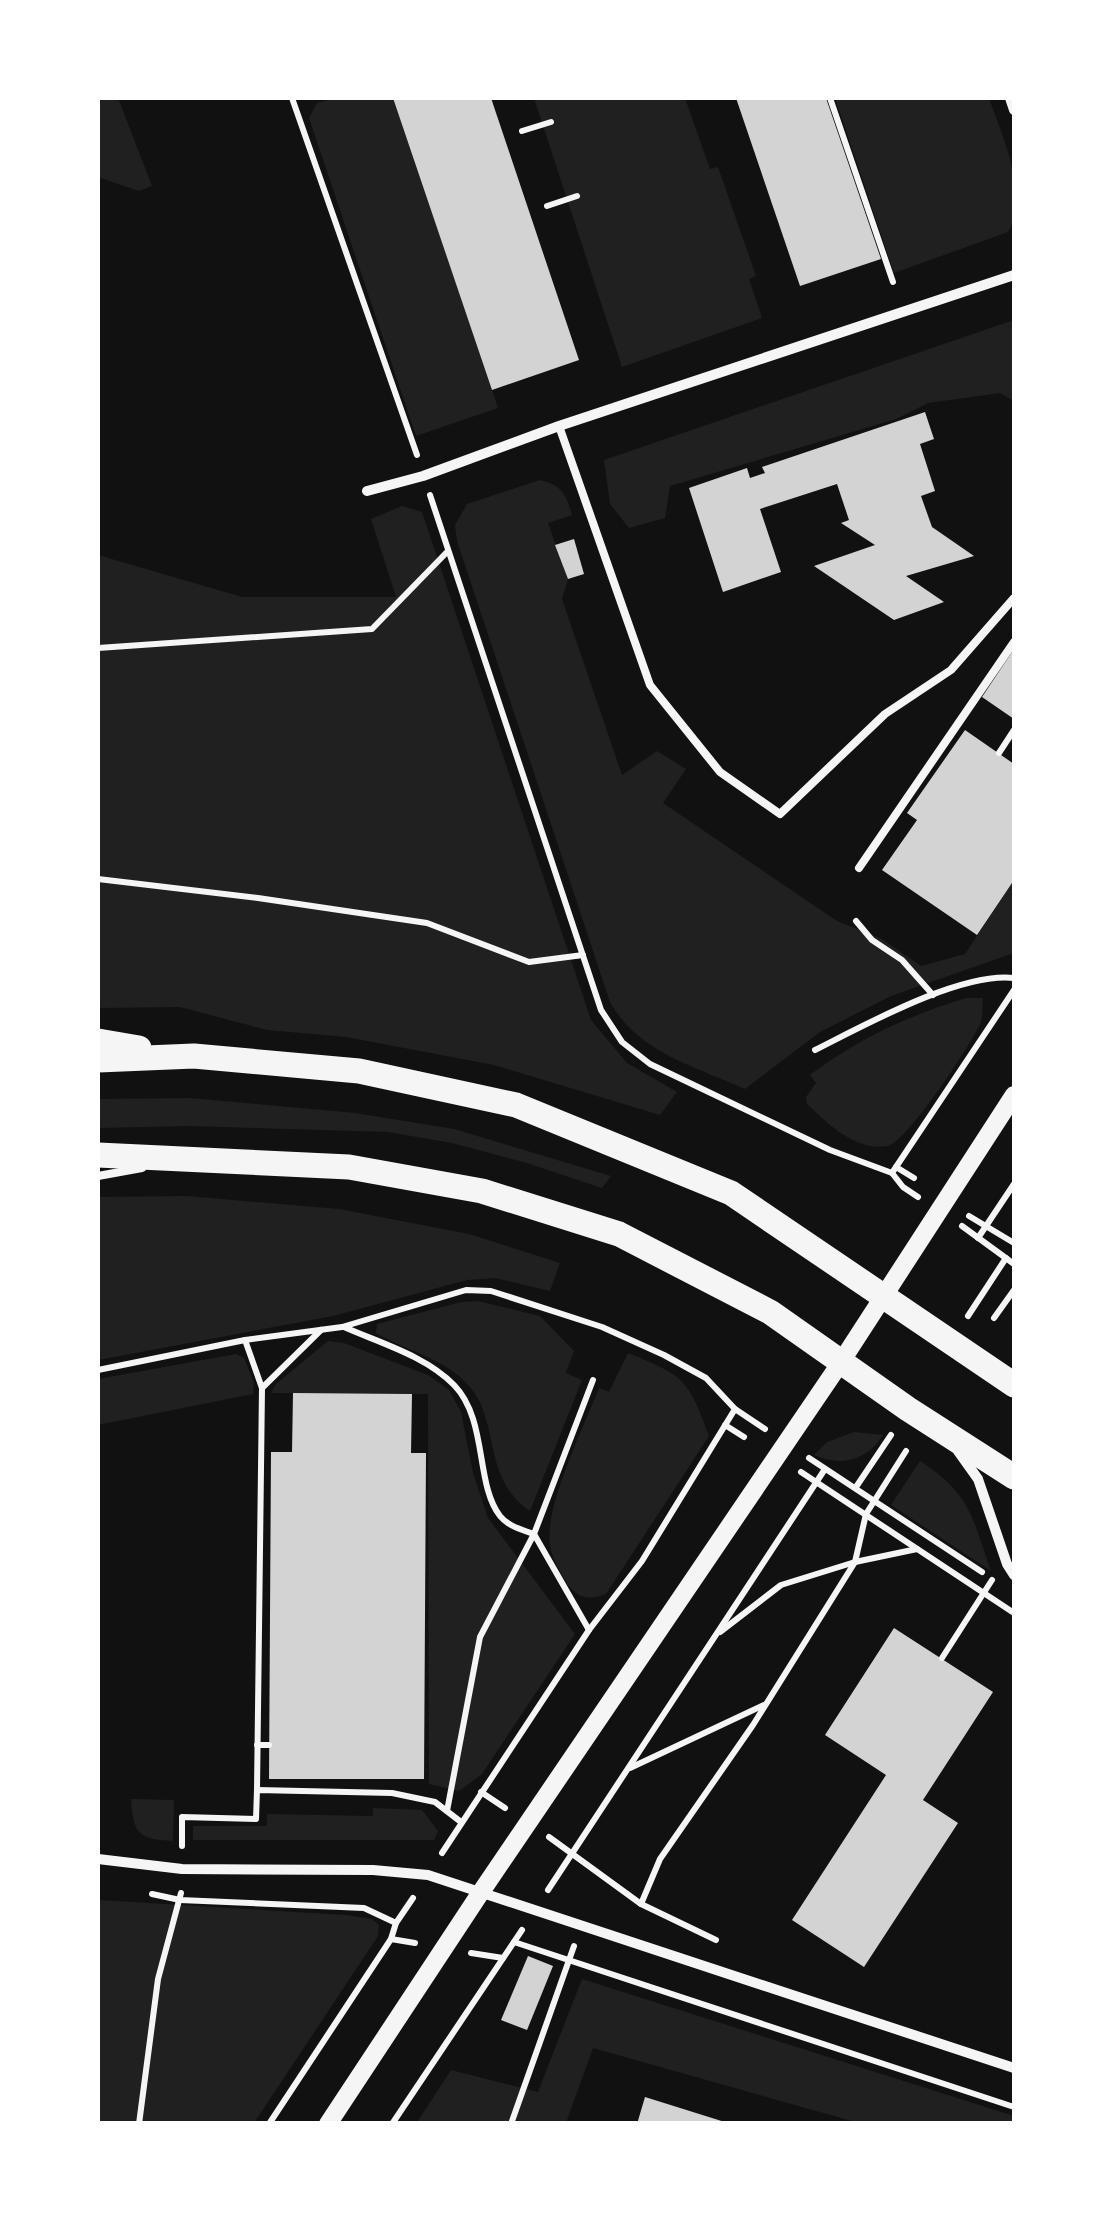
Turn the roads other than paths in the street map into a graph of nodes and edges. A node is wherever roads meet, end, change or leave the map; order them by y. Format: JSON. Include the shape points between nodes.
{"nodes":[{"id":1,"x":1010,"y":98,"type":"edge"},
{"id":2,"x":1014,"y":110,"type":"edge"},
{"id":3,"x":1014,"y":275,"type":"edge"},
{"id":4,"x":559,"y":426,"type":"junction"},
{"id":5,"x":367,"y":491,"type":"dead end"},
{"id":6,"x":1014,"y":598,"type":"edge"},
{"id":7,"x":1014,"y":642,"type":"edge"},
{"id":8,"x":859,"y":868,"type":"dead end"},
{"id":9,"x":98,"y":1041,"type":"edge"},
{"id":10,"x":194,"y":1056,"type":"junction"},
{"id":11,"x":98,"y":1060,"type":"edge"},
{"id":12,"x":1014,"y":1096,"type":"edge"},
{"id":13,"x":98,"y":1155,"type":"edge"},
{"id":14,"x":197,"y":1158,"type":"junction"},
{"id":15,"x":98,"y":1176,"type":"edge"},
{"id":16,"x":885,"y":1294,"type":"junction"},
{"id":17,"x":841,"y":1362,"type":"junction"},
{"id":18,"x":1014,"y":1385,"type":"edge"},
{"id":19,"x":946,"y":1434,"type":"junction"},
{"id":20,"x":1014,"y":1477,"type":"edge"},
{"id":21,"x":1014,"y":1575,"type":"edge"},
{"id":22,"x":98,"y":1858,"type":"edge"},
{"id":23,"x":481,"y":1892,"type":"junction"},
{"id":24,"x":1014,"y":2068,"type":"edge"},
{"id":25,"x":328,"y":2124,"type":"edge"}],
"edges":[{"from":1,"to":2,"type":"street"},
{"from":3,"to":4,"type":"street"},
{"from":4,"to":5,"type":"street"},
{"from":4,"to":6,"type":"lane","via":[[650,685],[720,772],[780,814],[885,714],[951,670]]},
{"from":7,"to":8,"type":"lane"},
{"from":9,"to":10,"type":"main road"},
{"from":10,"to":11,"type":"main road"},
{"from":10,"to":16,"type":"main road","via":[[359,1071],[516,1104],[730,1193]]},
{"from":12,"to":16,"type":"street"},
{"from":13,"to":14,"type":"main road"},
{"from":14,"to":15,"type":"lane"},
{"from":14,"to":17,"type":"main road","via":[[349,1167],[482,1191],[619,1234],[770,1312]]},
{"from":16,"to":17,"type":"street"},
{"from":16,"to":18,"type":"main road"},
{"from":17,"to":19,"type":"main road"},
{"from":17,"to":23,"type":"street"},
{"from":19,"to":20,"type":"main road"},
{"from":19,"to":21,"type":"street","via":[[978,1480]]},
{"from":22,"to":23,"type":"street","via":[[182,1869],[373,1870],[428,1876]]},
{"from":23,"to":24,"type":"street"},
{"from":23,"to":25,"type":"street"}]}
